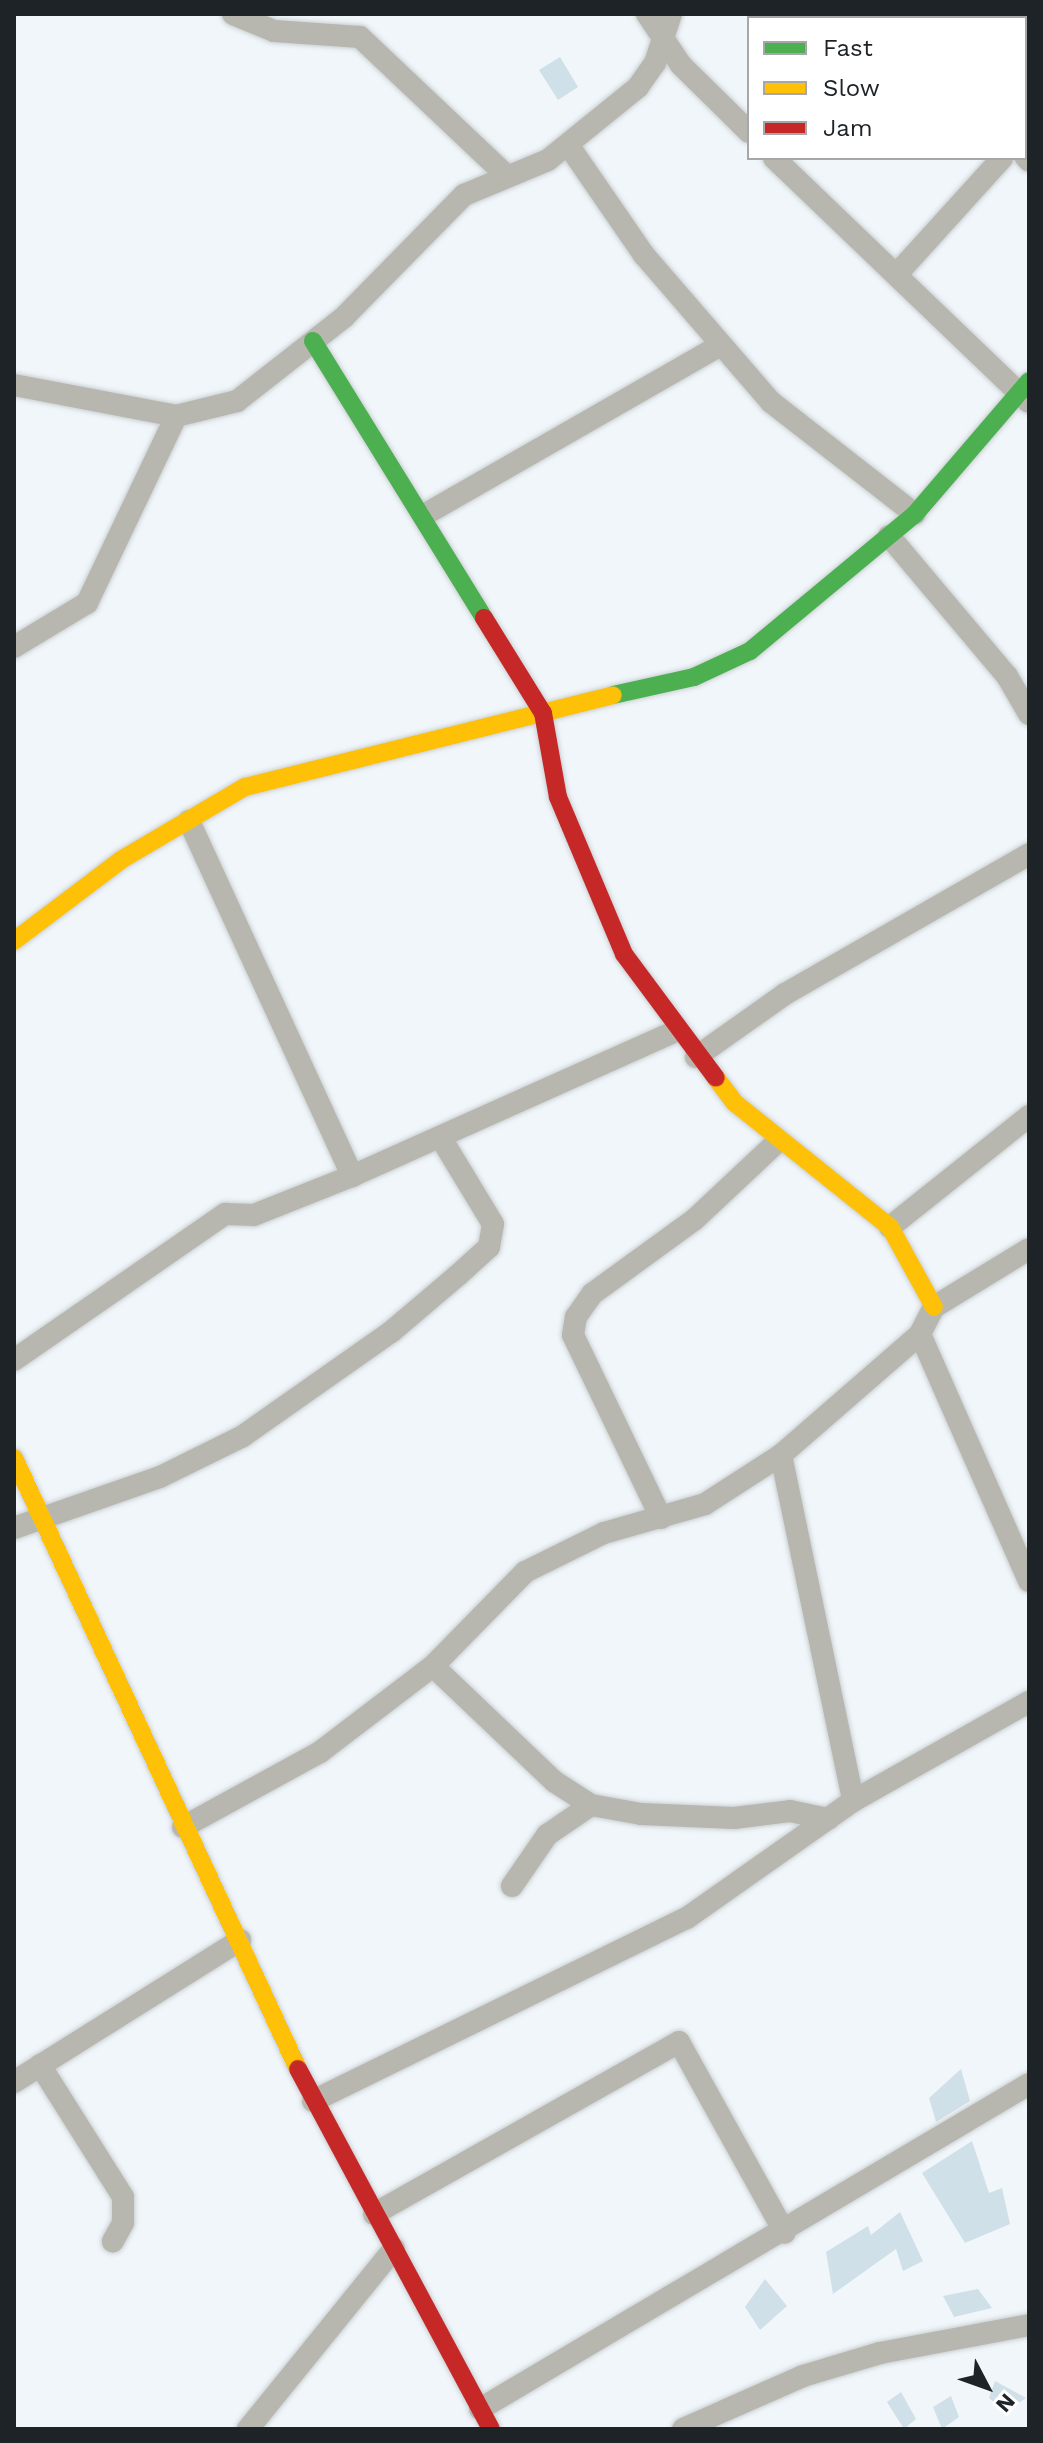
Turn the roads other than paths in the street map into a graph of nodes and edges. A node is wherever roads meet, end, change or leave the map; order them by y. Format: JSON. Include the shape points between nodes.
{"nodes":[{"id":1,"x":233,"y":14,"type":"edge"},
{"id":2,"x":647,"y":14,"type":"edge"},
{"id":3,"x":671,"y":14,"type":"edge"},
{"id":4,"x":659,"y":37,"type":"junction"},
{"id":5,"x":747,"y":130,"type":"edge"},
{"id":6,"x":569,"y":146,"type":"junction"},
{"id":7,"x":776,"y":160,"type":"edge"},
{"id":8,"x":1000,"y":160,"type":"edge"},
{"id":9,"x":506,"y":175,"type":"junction"},
{"id":10,"x":897,"y":274,"type":"junction"},
{"id":11,"x":313,"y":341,"type":"junction"},
{"id":12,"x":721,"y":345,"type":"junction"},
{"id":13,"x":14,"y":385,"type":"edge"},
{"id":14,"x":1024,"y":392,"type":"edge"},
{"id":15,"x":176,"y":416,"type":"junction"},
{"id":16,"x":915,"y":514,"type":"junction"},
{"id":17,"x":424,"y":515,"type":"junction"},
{"id":18,"x":889,"y":536,"type":"junction"},
{"id":19,"x":14,"y":647,"type":"edge"},
{"id":20,"x":543,"y":713,"type":"junction"},
{"id":21,"x":1029,"y":714,"type":"edge"},
{"id":22,"x":189,"y":821,"type":"junction"},
{"id":23,"x":1029,"y":854,"type":"edge"},
{"id":24,"x":14,"y":941,"type":"edge"},
{"id":25,"x":676,"y":1031,"type":"junction"},
{"id":26,"x":696,"y":1057,"type":"junction"},
{"id":27,"x":1029,"y":1116,"type":"edge"},
{"id":28,"x":441,"y":1138,"type":"junction"},
{"id":29,"x":777,"y":1142,"type":"junction"},
{"id":30,"x":352,"y":1176,"type":"junction"},
{"id":31,"x":890,"y":1227,"type":"junction"},
{"id":32,"x":1029,"y":1249,"type":"edge"},
{"id":33,"x":934,"y":1307,"type":"junction"},
{"id":34,"x":920,"y":1334,"type":"junction"},
{"id":35,"x":14,"y":1360,"type":"edge"},
{"id":36,"x":781,"y":1455,"type":"junction"},
{"id":37,"x":14,"y":1458,"type":"edge"},
{"id":38,"x":42,"y":1515,"type":"junction"},
{"id":39,"x":661,"y":1518,"type":"junction"},
{"id":40,"x":14,"y":1528,"type":"edge"},
{"id":41,"x":1029,"y":1581,"type":"edge"},
{"id":42,"x":433,"y":1666,"type":"junction"},
{"id":43,"x":1029,"y":1702,"type":"edge"},
{"id":44,"x":853,"y":1801,"type":"junction"},
{"id":45,"x":591,"y":1805,"type":"junction"},
{"id":46,"x":828,"y":1819,"type":"junction"},
{"id":47,"x":183,"y":1827,"type":"junction"},
{"id":48,"x":512,"y":1886,"type":"dead end"},
{"id":49,"x":240,"y":1940,"type":"junction"},
{"id":50,"x":40,"y":2065,"type":"junction"},
{"id":51,"x":14,"y":2082,"type":"edge"},
{"id":52,"x":1029,"y":2084,"type":"edge"},
{"id":53,"x":313,"y":2101,"type":"junction"},
{"id":54,"x":374,"y":2214,"type":"junction"},
{"id":55,"x":785,"y":2233,"type":"junction"},
{"id":56,"x":113,"y":2241,"type":"dead end"},
{"id":57,"x":394,"y":2249,"type":"junction"},
{"id":58,"x":1029,"y":2325,"type":"edge"},
{"id":59,"x":486,"y":2419,"type":"edge"},
{"id":60,"x":248,"y":2429,"type":"edge"},
{"id":61,"x":683,"y":2429,"type":"edge"}],
"edges":[{"from":1,"to":9,"type":"street","via":[[274,31],[360,37]]},
{"from":2,"to":4,"type":"street"},
{"from":3,"to":4,"type":"street"},
{"from":4,"to":5,"type":"street"},
{"from":4,"to":6,"type":"street","via":[[655,63],[638,87]]},
{"from":6,"to":9,"type":"street"},
{"from":6,"to":12,"type":"street","via":[[644,255]]},
{"from":7,"to":10,"type":"street"},
{"from":8,"to":10,"type":"street"},
{"from":9,"to":11,"type":"street","via":[[436,217]]},
{"from":10,"to":14,"type":"street"},
{"from":11,"to":15,"type":"street","via":[[237,401]]},
{"from":11,"to":17,"type":"street"},
{"from":12,"to":16,"type":"street","via":[[771,402]]},
{"from":12,"to":17,"type":"street"},
{"from":13,"to":15,"type":"street"},
{"from":14,"to":16,"type":"street"},
{"from":15,"to":19,"type":"street","via":[[87,603]]},
{"from":16,"to":18,"type":"street"},
{"from":17,"to":20,"type":"street"},
{"from":18,"to":20,"type":"street","via":[[750,651],[694,677]]},
{"from":18,"to":21,"type":"street","via":[[1007,676]]},
{"from":20,"to":22,"type":"street","via":[[341,757],[245,787]]},
{"from":20,"to":25,"type":"street","via":[[558,797],[598,901]]},
{"from":22,"to":24,"type":"street","via":[[121,860]]},
{"from":22,"to":30,"type":"street"},
{"from":23,"to":26,"type":"street","via":[[785,994]]},
{"from":25,"to":26,"type":"street"},
{"from":25,"to":28,"type":"street"},
{"from":26,"to":29,"type":"street"},
{"from":27,"to":31,"type":"street"},
{"from":28,"to":30,"type":"street"},
{"from":28,"to":38,"type":"street","via":[[493,1224],[489,1247],[391,1332],[243,1436],[160,1477]]},
{"from":29,"to":31,"type":"street"},
{"from":29,"to":39,"type":"street","via":[[694,1220],[592,1294],[576,1317],[573,1335]]},
{"from":30,"to":35,"type":"street","via":[[254,1215],[225,1214]]},
{"from":31,"to":33,"type":"street"},
{"from":32,"to":33,"type":"street"},
{"from":33,"to":34,"type":"street"},
{"from":34,"to":36,"type":"street"},
{"from":34,"to":41,"type":"street"},
{"from":36,"to":39,"type":"street","via":[[705,1504]]},
{"from":36,"to":44,"type":"street"},
{"from":37,"to":38,"type":"street"},
{"from":38,"to":40,"type":"street"},
{"from":38,"to":47,"type":"street"},
{"from":39,"to":42,"type":"street","via":[[604,1533],[525,1572]]},
{"from":42,"to":45,"type":"street","via":[[555,1782]]},
{"from":42,"to":47,"type":"street","via":[[320,1752]]},
{"from":43,"to":44,"type":"street"},
{"from":44,"to":46,"type":"street"},
{"from":45,"to":46,"type":"street","via":[[641,1814],[734,1818],[790,1811]]},
{"from":45,"to":48,"type":"street","via":[[547,1835]]},
{"from":46,"to":53,"type":"street","via":[[687,1918]]},
{"from":47,"to":49,"type":"street"},
{"from":49,"to":50,"type":"street"},
{"from":49,"to":53,"type":"street"},
{"from":50,"to":51,"type":"street"},
{"from":50,"to":56,"type":"street","via":[[123,2197],[123,2223]]},
{"from":52,"to":55,"type":"street"},
{"from":53,"to":54,"type":"street"},
{"from":54,"to":55,"type":"street","via":[[679,2042]]},
{"from":54,"to":57,"type":"street"},
{"from":55,"to":59,"type":"street"},
{"from":57,"to":59,"type":"street"},
{"from":57,"to":60,"type":"street"},
{"from":58,"to":61,"type":"street","via":[[868,2356]]}]}
